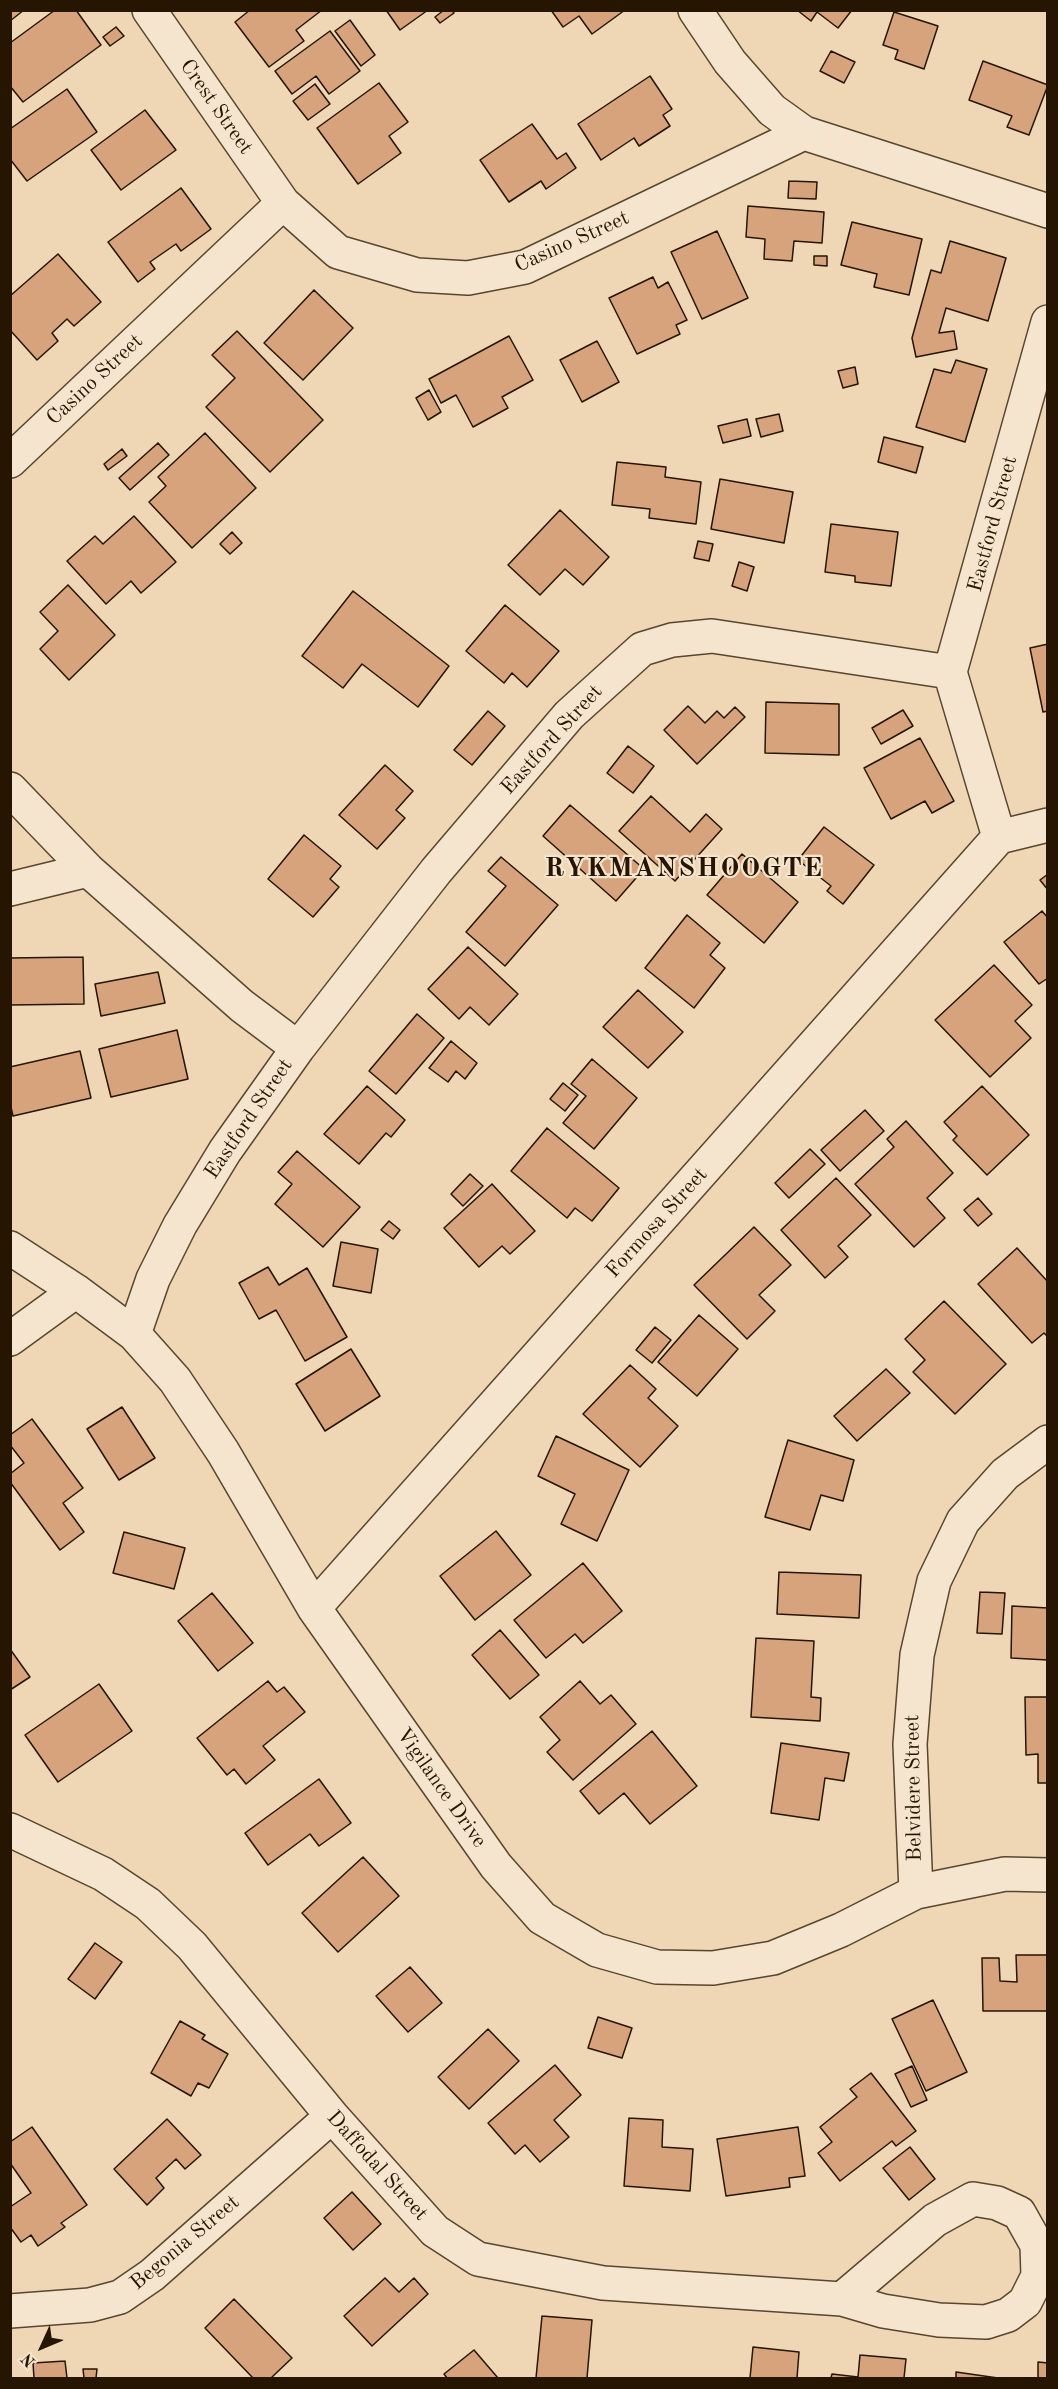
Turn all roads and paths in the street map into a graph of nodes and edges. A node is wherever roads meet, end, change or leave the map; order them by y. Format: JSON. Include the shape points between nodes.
{"nodes":[{"id":1,"x":149,"y":10,"type":"edge"},
{"id":2,"x":695,"y":10,"type":"edge"},
{"id":3,"x":804,"y":133,"type":"junction"},
{"id":4,"x":284,"y":203,"type":"junction"},
{"id":5,"x":1047,"y":211,"type":"edge"},
{"id":6,"x":1047,"y":322,"type":"edge"},
{"id":7,"x":10,"y":461,"type":"edge"},
{"id":8,"x":950,"y":672,"type":"junction"},
{"id":9,"x":10,"y":789,"type":"edge"},
{"id":10,"x":1047,"y":825,"type":"edge"},
{"id":11,"x":999,"y":837,"type":"junction"},
{"id":12,"x":88,"y":870,"type":"junction"},
{"id":13,"x":10,"y":890,"type":"edge"},
{"id":14,"x":298,"y":1048,"type":"junction"},
{"id":15,"x":10,"y":1248,"type":"edge"},
{"id":16,"x":76,"y":1290,"type":"junction"},
{"id":17,"x":134,"y":1334,"type":"junction"},
{"id":18,"x":10,"y":1339,"type":"edge"},
{"id":19,"x":1047,"y":1442,"type":"edge"},
{"id":20,"x":314,"y":1608,"type":"junction"},
{"id":21,"x":10,"y":1830,"type":"edge"},
{"id":22,"x":1047,"y":1875,"type":"edge"},
{"id":23,"x":916,"y":1892,"type":"junction"},
{"id":24,"x":332,"y":2116,"type":"junction"},
{"id":25,"x":842,"y":2299,"type":"junction"},
{"id":26,"x":10,"y":2311,"type":"edge"}],
"edges":[{"from":1,"to":4,"type":"street","name":"Crest Street"},
{"from":2,"to":3,"type":"street","via":[[730,62],[772,110]]},
{"from":3,"to":4,"type":"street","name":"Casino Street","via":[[525,267],[468,278],[417,275],[338,252]]},
{"from":3,"to":5,"type":"street"},
{"from":4,"to":7,"type":"street","name":"Casino Street"},
{"from":6,"to":8,"type":"street","name":"Eastford Street"},
{"from":8,"to":11,"type":"street"},
{"from":8,"to":14,"type":"street","name":"Eastford Street","via":[[712,636],[672,640],[642,649],[569,715],[436,871]]},
{"from":9,"to":12,"type":"street"},
{"from":10,"to":11,"type":"street"},
{"from":11,"to":20,"type":"street","name":"Formosa Street"},
{"from":12,"to":13,"type":"street"},
{"from":12,"to":14,"type":"street","via":[[242,1006]]},
{"from":14,"to":17,"type":"street","name":"Eastford Street","via":[[225,1151],[180,1225],[153,1279]]},
{"from":15,"to":16,"type":"street","name":"Vigilance Drive"},
{"from":16,"to":17,"type":"street","name":"Vigilance Drive"},
{"from":16,"to":18,"type":"street"},
{"from":17,"to":20,"type":"street","name":"Vigilance Drive","via":[[175,1380],[211,1434]]},
{"from":19,"to":23,"type":"street","name":"Belvidere Street","via":[[1005,1474],[963,1521],[934,1581],[917,1655],[910,1744]]},
{"from":20,"to":23,"type":"street","name":"Vigilance Drive","via":[[496,1866],[542,1918],[597,1950],[657,1966],[713,1968],[773,1958],[841,1930]]},
{"from":21,"to":24,"type":"street","name":"Daffodal Street","via":[[103,1874],[148,1904],[192,1946]]},
{"from":22,"to":23,"type":"street","name":"Vigilance Drive","via":[[1005,1874]]},
{"from":24,"to":25,"type":"street","name":"Daffodal Street","via":[[435,2231],[478,2259],[603,2283]]},
{"from":24,"to":26,"type":"street","name":"Begonia Street","via":[[152,2275],[120,2296],[90,2305]]},
{"from":25,"to":25,"type":"street","name":"Daffodal Street","via":[[883,2311],[939,2320],[986,2322],[1008,2315],[1025,2302],[1038,2276],[1037,2245],[1019,2213],[997,2203],[973,2199],[935,2220]]}]}
